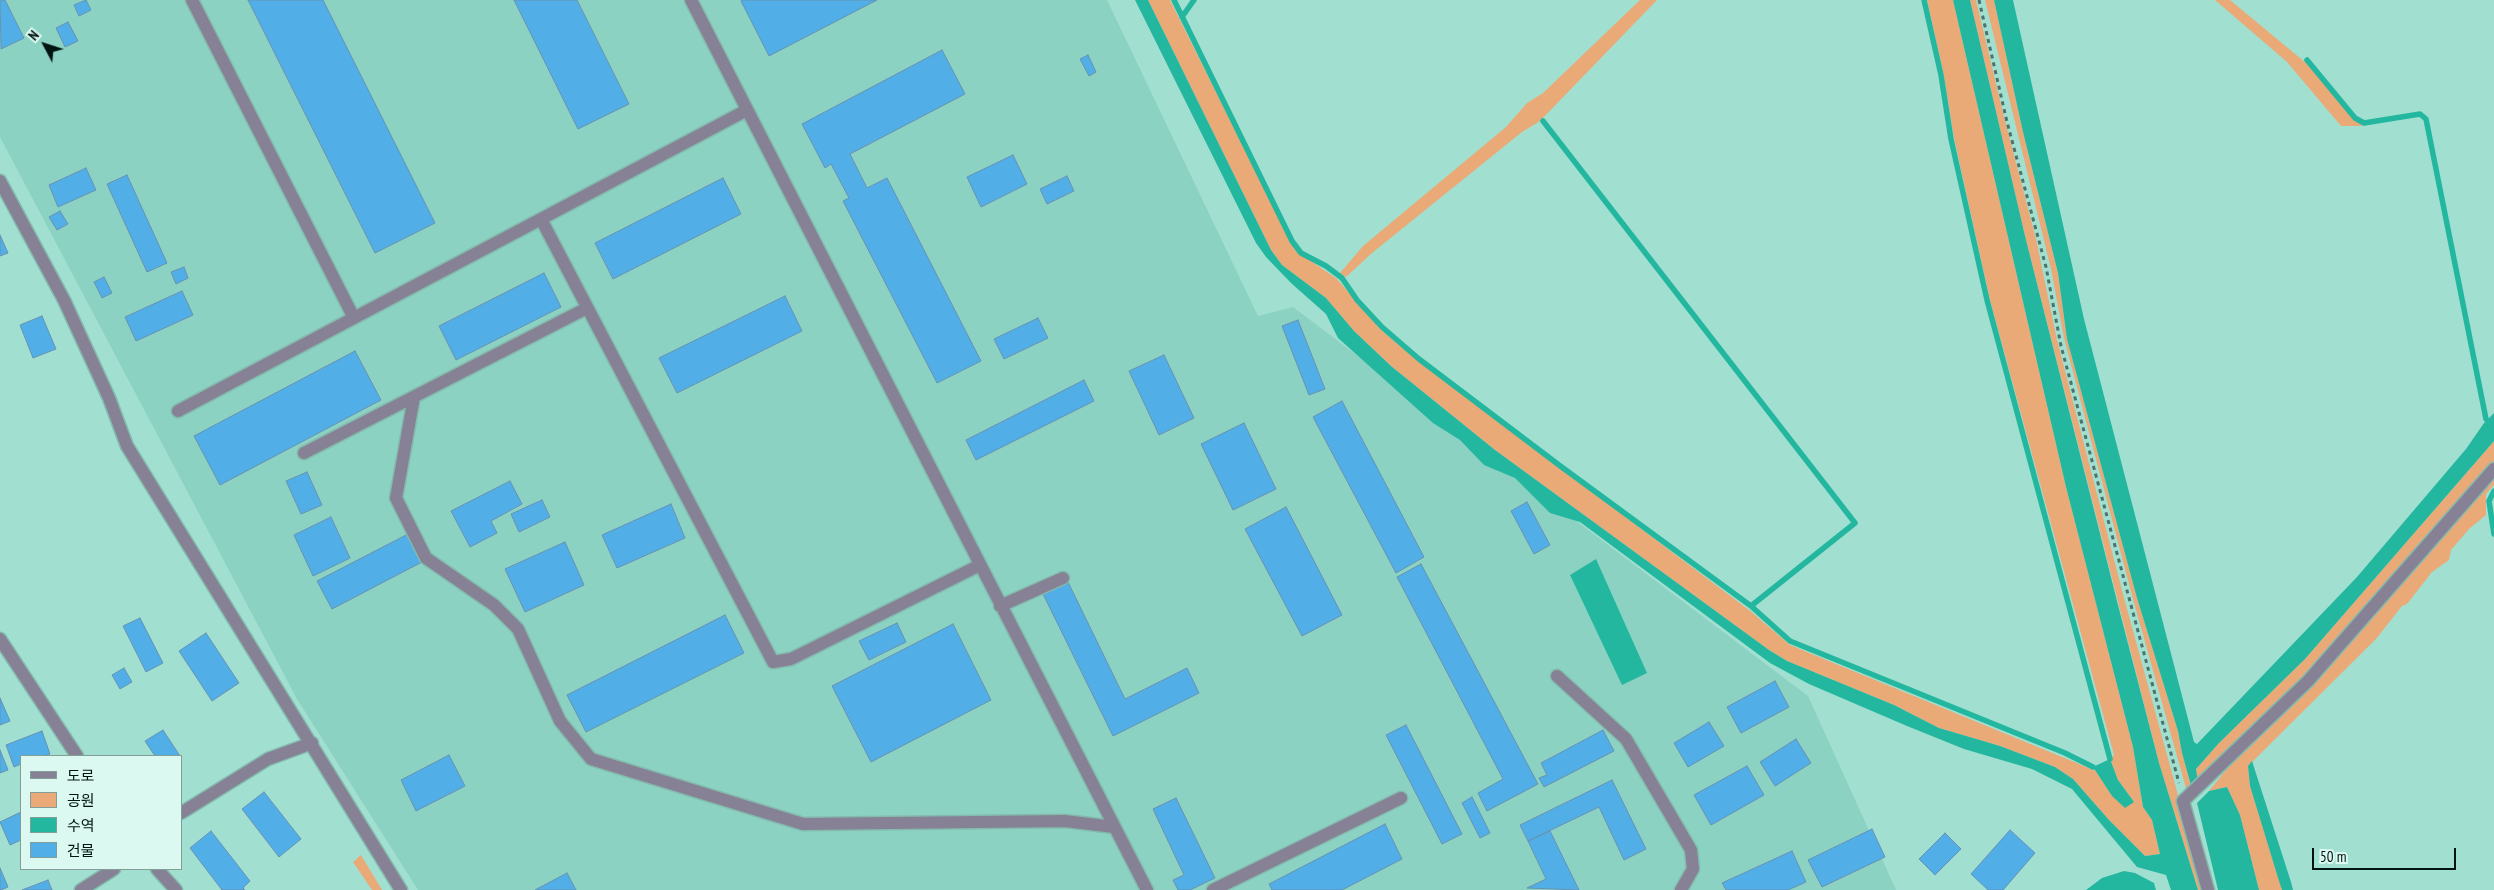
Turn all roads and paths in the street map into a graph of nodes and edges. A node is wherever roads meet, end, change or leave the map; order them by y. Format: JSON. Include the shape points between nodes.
{"nodes":[{"id":1,"x":192,"y":0,"type":"edge"},
{"id":2,"x":691,"y":0,"type":"edge"},
{"id":3,"x":1979,"y":0,"type":"edge"},
{"id":4,"x":747,"y":110,"type":"junction"},
{"id":5,"x":0,"y":181,"type":"edge"},
{"id":6,"x":541,"y":219,"type":"junction"},
{"id":7,"x":587,"y":308,"type":"junction"},
{"id":8,"x":354,"y":318,"type":"junction"},
{"id":9,"x":414,"y":397,"type":"junction"},
{"id":10,"x":178,"y":411,"type":"dead end"},
{"id":11,"x":304,"y":453,"type":"dead end"},
{"id":12,"x":2494,"y":469,"type":"edge"},
{"id":13,"x":980,"y":565,"type":"junction"},
{"id":14,"x":1063,"y":578,"type":"dead end"},
{"id":15,"x":1000,"y":606,"type":"junction"},
{"id":16,"x":0,"y":639,"type":"edge"},
{"id":17,"x":1557,"y":676,"type":"dead end"},
{"id":18,"x":312,"y":743,"type":"junction"},
{"id":19,"x":76,"y":755,"type":"edge"},
{"id":20,"x":1400,"y":798,"type":"dead end"},
{"id":21,"x":2183,"y":801,"type":"junction"},
{"id":22,"x":182,"y":812,"type":"edge"},
{"id":23,"x":1114,"y":828,"type":"junction"},
{"id":24,"x":112,"y":870,"type":"edge"},
{"id":25,"x":158,"y":870,"type":"edge"},
{"id":26,"x":82,"y":890,"type":"edge"},
{"id":27,"x":176,"y":890,"type":"edge"},
{"id":28,"x":401,"y":890,"type":"edge"},
{"id":29,"x":1146,"y":890,"type":"edge"},
{"id":30,"x":1213,"y":890,"type":"edge"},
{"id":31,"x":1682,"y":890,"type":"edge"},
{"id":32,"x":2208,"y":890,"type":"edge"}],
"edges":[{"from":1,"to":8,"type":"street"},
{"from":2,"to":4,"type":"street"},
{"from":3,"to":21,"type":"path","via":[[2007,122],[2046,267],[2061,346]]},
{"from":4,"to":6,"type":"street"},
{"from":4,"to":13,"type":"street"},
{"from":5,"to":18,"type":"street","via":[[64,300],[127,446]]},
{"from":6,"to":7,"type":"street"},
{"from":6,"to":8,"type":"street"},
{"from":7,"to":9,"type":"street"},
{"from":7,"to":13,"type":"street","via":[[773,662],[791,659]]},
{"from":8,"to":10,"type":"street"},
{"from":9,"to":11,"type":"street"},
{"from":9,"to":23,"type":"street","via":[[396,498],[426,558],[494,605],[518,629],[560,721],[591,759],[803,824],[1064,821]]},
{"from":12,"to":21,"type":"street","via":[[2308,681]]},
{"from":13,"to":15,"type":"street"},
{"from":14,"to":15,"type":"street"},
{"from":15,"to":23,"type":"street"},
{"from":16,"to":19,"type":"street"},
{"from":17,"to":31,"type":"street","via":[[1626,739],[1692,850],[1693,869]]},
{"from":18,"to":22,"type":"street","via":[[268,759]]},
{"from":18,"to":28,"type":"street"},
{"from":20,"to":30,"type":"street"},
{"from":21,"to":32,"type":"street"},
{"from":23,"to":29,"type":"street"},
{"from":24,"to":26,"type":"street"},
{"from":25,"to":27,"type":"street"}]}
